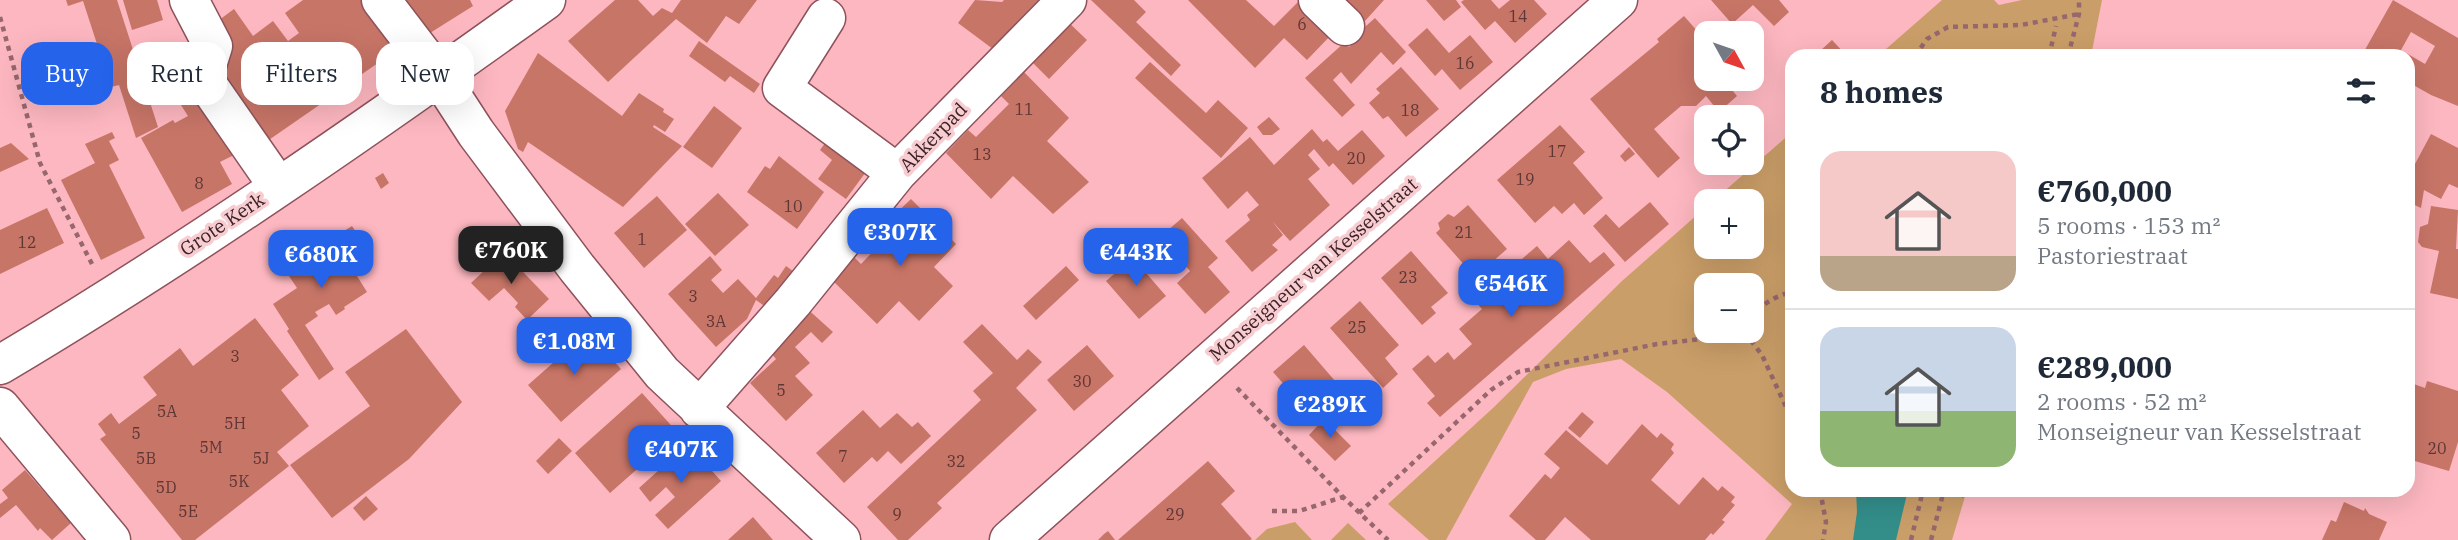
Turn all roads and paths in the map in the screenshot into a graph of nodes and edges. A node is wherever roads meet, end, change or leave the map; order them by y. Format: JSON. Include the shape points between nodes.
{"nodes":[{"id":1,"x":189,"y":0,"type":"edge"},
{"id":2,"x":381,"y":0,"type":"edge"},
{"id":3,"x":545,"y":0,"type":"edge"},
{"id":4,"x":1067,"y":0,"type":"edge"},
{"id":5,"x":1318,"y":0,"type":"edge"},
{"id":6,"x":1618,"y":0,"type":"edge"},
{"id":7,"x":2078,"y":0,"type":"edge"},
{"id":8,"x":2079,"y":14,"type":"junction"},
{"id":9,"x":0,"y":17,"type":"edge"},
{"id":10,"x":826,"y":18,"type":"dead end"},
{"id":11,"x":1345,"y":26,"type":"dead end"},
{"id":12,"x":2056,"y":26,"type":"dead end"},
{"id":13,"x":413,"y":42,"type":"edge"},
{"id":14,"x":1920,"y":49,"type":"edge"},
{"id":15,"x":2051,"y":49,"type":"edge"},
{"id":16,"x":2070,"y":49,"type":"edge"},
{"id":17,"x":474,"y":51,"type":"edge"},
{"id":18,"x":397,"y":105,"type":"edge"},
{"id":19,"x":458,"y":105,"type":"edge"},
{"id":20,"x":897,"y":173,"type":"junction"},
{"id":21,"x":278,"y":186,"type":"junction"},
{"id":22,"x":1785,"y":294,"type":"edge"},
{"id":23,"x":111,"y":299,"type":"junction"},
{"id":24,"x":1764,"y":306,"type":"edge"},
{"id":25,"x":1694,"y":339,"type":"edge"},
{"id":26,"x":1754,"y":343,"type":"edge"},
{"id":27,"x":1210,"y":360,"type":"junction"},
{"id":28,"x":0,"y":365,"type":"edge"},
{"id":29,"x":1785,"y":405,"type":"edge"},
{"id":30,"x":0,"y":407,"type":"edge"},
{"id":31,"x":699,"y":409,"type":"junction"},
{"id":32,"x":1343,"y":497,"type":"junction"},
{"id":33,"x":1821,"y":497,"type":"edge"},
{"id":34,"x":1921,"y":497,"type":"edge"},
{"id":35,"x":1942,"y":497,"type":"edge"},
{"id":36,"x":1272,"y":511,"type":"dead end"},
{"id":37,"x":1359,"y":513,"type":"junction"},
{"id":38,"x":111,"y":540,"type":"edge"},
{"id":39,"x":841,"y":540,"type":"edge"},
{"id":40,"x":1009,"y":540,"type":"edge"},
{"id":41,"x":1388,"y":540,"type":"edge"},
{"id":42,"x":1823,"y":540,"type":"edge"},
{"id":43,"x":1910,"y":540,"type":"edge"},
{"id":44,"x":1931,"y":540,"type":"edge"}],
"edges":[{"from":1,"to":21,"type":"street","via":[[213,46],[203,78]]},
{"from":2,"to":13,"type":"street"},
{"from":3,"to":17,"type":"street","name":"Grote Kerk"},
{"from":4,"to":20,"type":"street","name":"Akkerpad"},
{"from":5,"to":11,"type":"street"},
{"from":6,"to":27,"type":"street","name":"Monseigneur van Kesselstraat"},
{"from":7,"to":8,"type":"path"},
{"from":8,"to":14,"type":"path","via":[[2021,25],[1948,27],[1927,39]]},
{"from":8,"to":16,"type":"path"},
{"from":9,"to":23,"type":"path","via":[[40,163]]},
{"from":10,"to":20,"type":"street","via":[[782,88]]},
{"from":12,"to":15,"type":"path"},
{"from":18,"to":21,"type":"street","name":"Grote Kerk"},
{"from":19,"to":31,"type":"street","via":[[577,268],[662,373]]},
{"from":20,"to":31,"type":"street","name":"Akkerpad"},
{"from":21,"to":23,"type":"street","name":"Grote Kerk"},
{"from":22,"to":24,"type":"path"},
{"from":23,"to":28,"type":"street","name":"Grote Kerk"},
{"from":25,"to":37,"type":"path","via":[[1518,372],[1491,390]]},
{"from":26,"to":29,"type":"path"},
{"from":27,"to":32,"type":"path"},
{"from":27,"to":40,"type":"street","name":"Monseigneur van Kesselstraat"},
{"from":30,"to":38,"type":"street"},
{"from":31,"to":39,"type":"street"},
{"from":32,"to":36,"type":"path","via":[[1298,511]]},
{"from":32,"to":37,"type":"path"},
{"from":33,"to":42,"type":"path","via":[[1826,522]]},
{"from":34,"to":43,"type":"path"},
{"from":35,"to":44,"type":"path"},
{"from":37,"to":41,"type":"path"}]}
